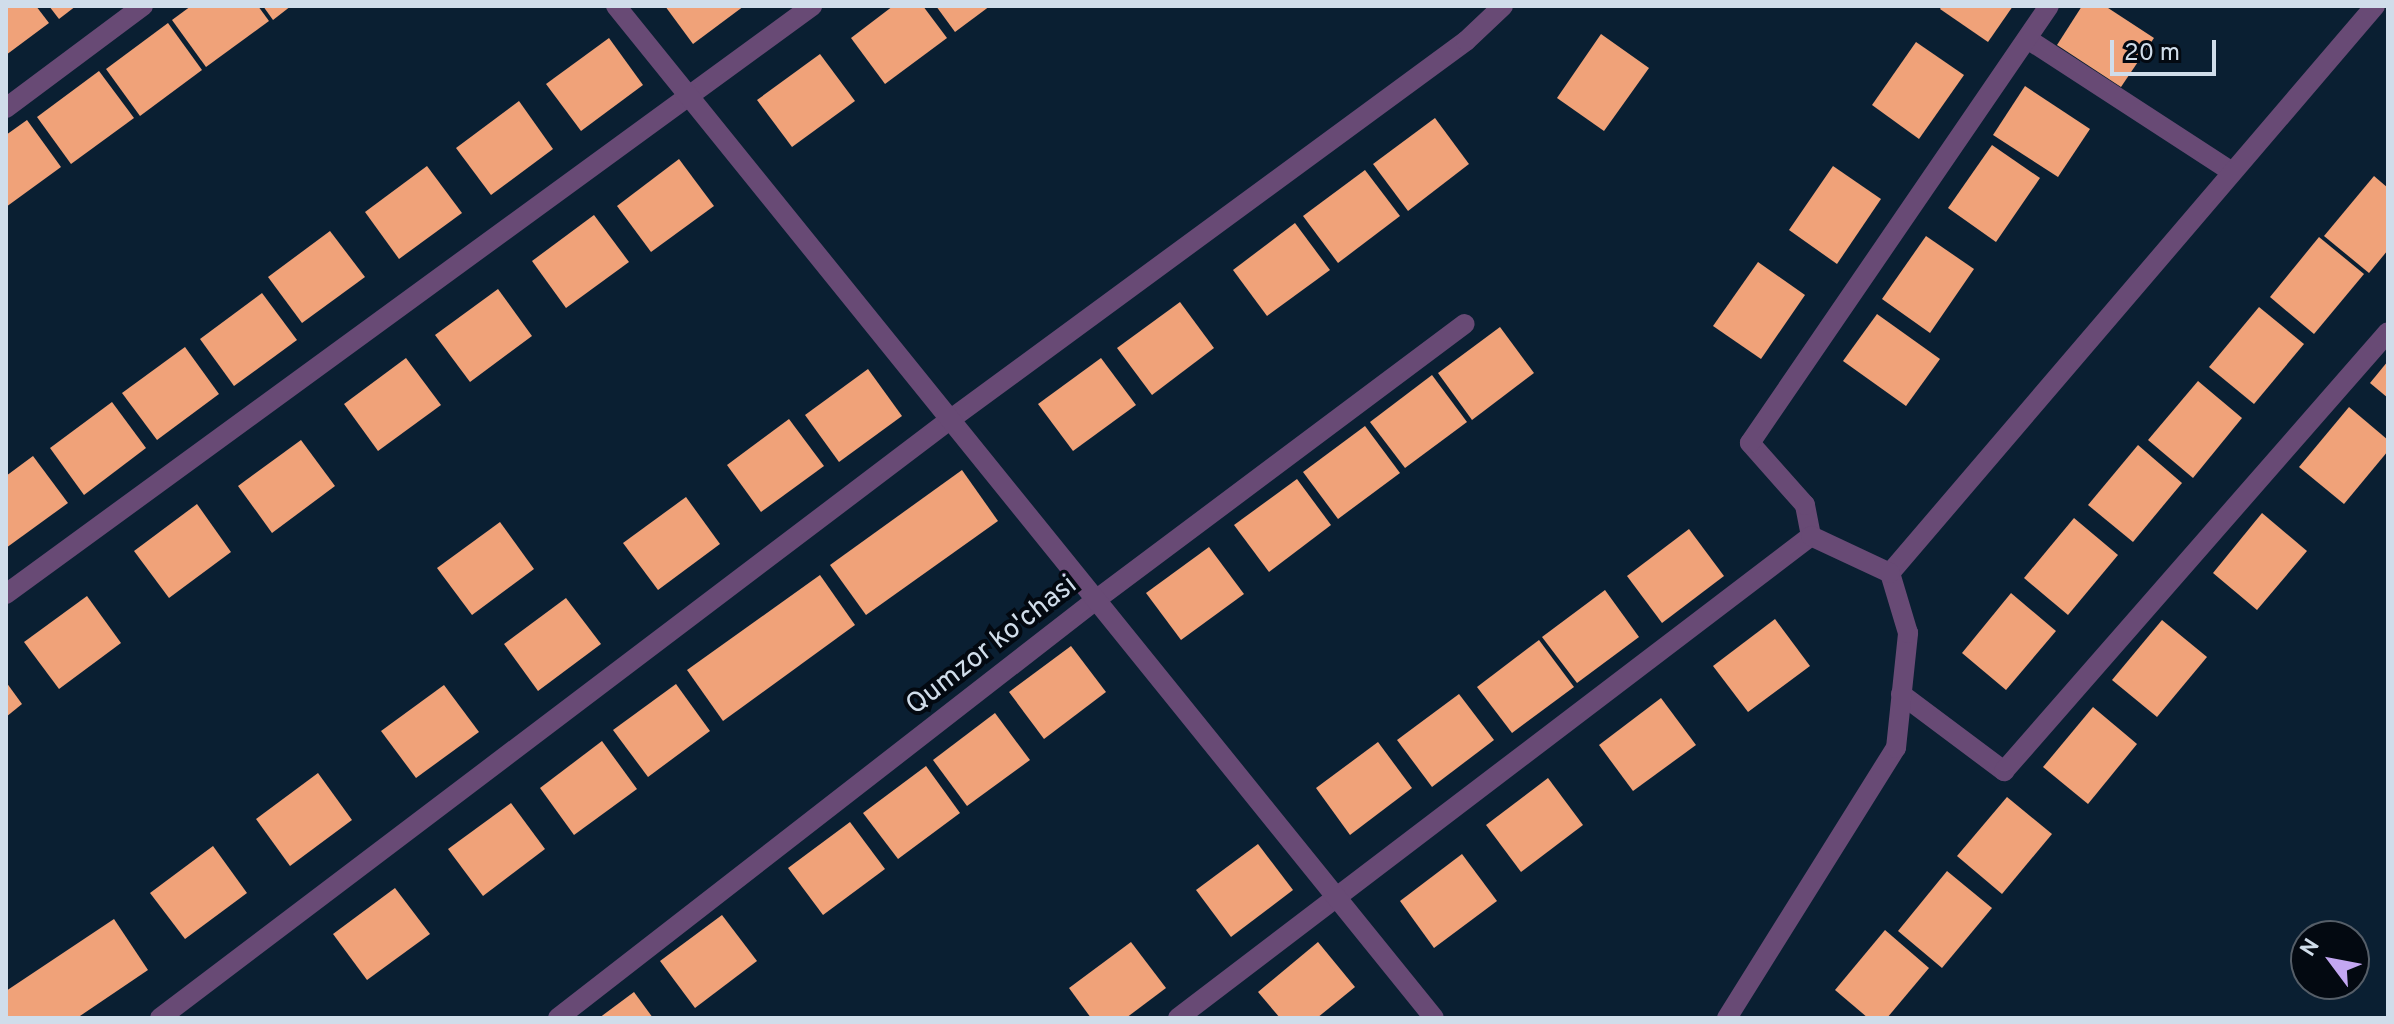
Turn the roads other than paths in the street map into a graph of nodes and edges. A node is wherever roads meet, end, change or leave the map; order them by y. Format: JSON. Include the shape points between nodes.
{"nodes":[{"id":1,"x":143,"y":6,"type":"edge"},
{"id":2,"x":616,"y":6,"type":"edge"},
{"id":3,"x":812,"y":6,"type":"edge"},
{"id":4,"x":1503,"y":6,"type":"edge"},
{"id":5,"x":2049,"y":6,"type":"edge"},
{"id":6,"x":2375,"y":6,"type":"edge"},
{"id":7,"x":2029,"y":40,"type":"junction"},
{"id":8,"x":689,"y":96,"type":"junction"},
{"id":9,"x":6,"y":108,"type":"edge"},
{"id":10,"x":2232,"y":172,"type":"junction"},
{"id":11,"x":1464,"y":324,"type":"dead end"},
{"id":12,"x":2388,"y":332,"type":"edge"},
{"id":13,"x":951,"y":419,"type":"junction"},
{"id":14,"x":1811,"y":536,"type":"junction"},
{"id":15,"x":1890,"y":573,"type":"junction"},
{"id":16,"x":6,"y":594,"type":"edge"},
{"id":17,"x":1097,"y":599,"type":"junction"},
{"id":18,"x":1901,"y":694,"type":"junction"},
{"id":19,"x":1337,"y":896,"type":"junction"},
{"id":20,"x":160,"y":1018,"type":"edge"},
{"id":21,"x":558,"y":1018,"type":"edge"},
{"id":22,"x":1178,"y":1018,"type":"edge"},
{"id":23,"x":1434,"y":1018,"type":"edge"},
{"id":24,"x":1727,"y":1018,"type":"edge"}],
"edges":[{"from":1,"to":9,"type":"street"},
{"from":2,"to":8,"type":"street"},
{"from":3,"to":8,"type":"street"},
{"from":4,"to":13,"type":"street","via":[[1454,51]]},
{"from":5,"to":7,"type":"street"},
{"from":6,"to":10,"type":"street"},
{"from":7,"to":10,"type":"street"},
{"from":7,"to":14,"type":"street","via":[[1750,443],[1805,505]]},
{"from":8,"to":13,"type":"street"},
{"from":8,"to":16,"type":"street"},
{"from":10,"to":15,"type":"street"},
{"from":11,"to":17,"type":"street","name":"Qumzor ko'chasi"},
{"from":12,"to":18,"type":"street","via":[[2004,771]]},
{"from":13,"to":17,"type":"street"},
{"from":13,"to":20,"type":"street"},
{"from":14,"to":15,"type":"street"},
{"from":14,"to":19,"type":"street"},
{"from":15,"to":18,"type":"street","via":[[1908,633]]},
{"from":17,"to":19,"type":"street"},
{"from":17,"to":21,"type":"street","name":"Qumzor ko'chasi"},
{"from":18,"to":24,"type":"street","via":[[1896,748]]},
{"from":19,"to":22,"type":"street"},
{"from":19,"to":23,"type":"street"}]}
